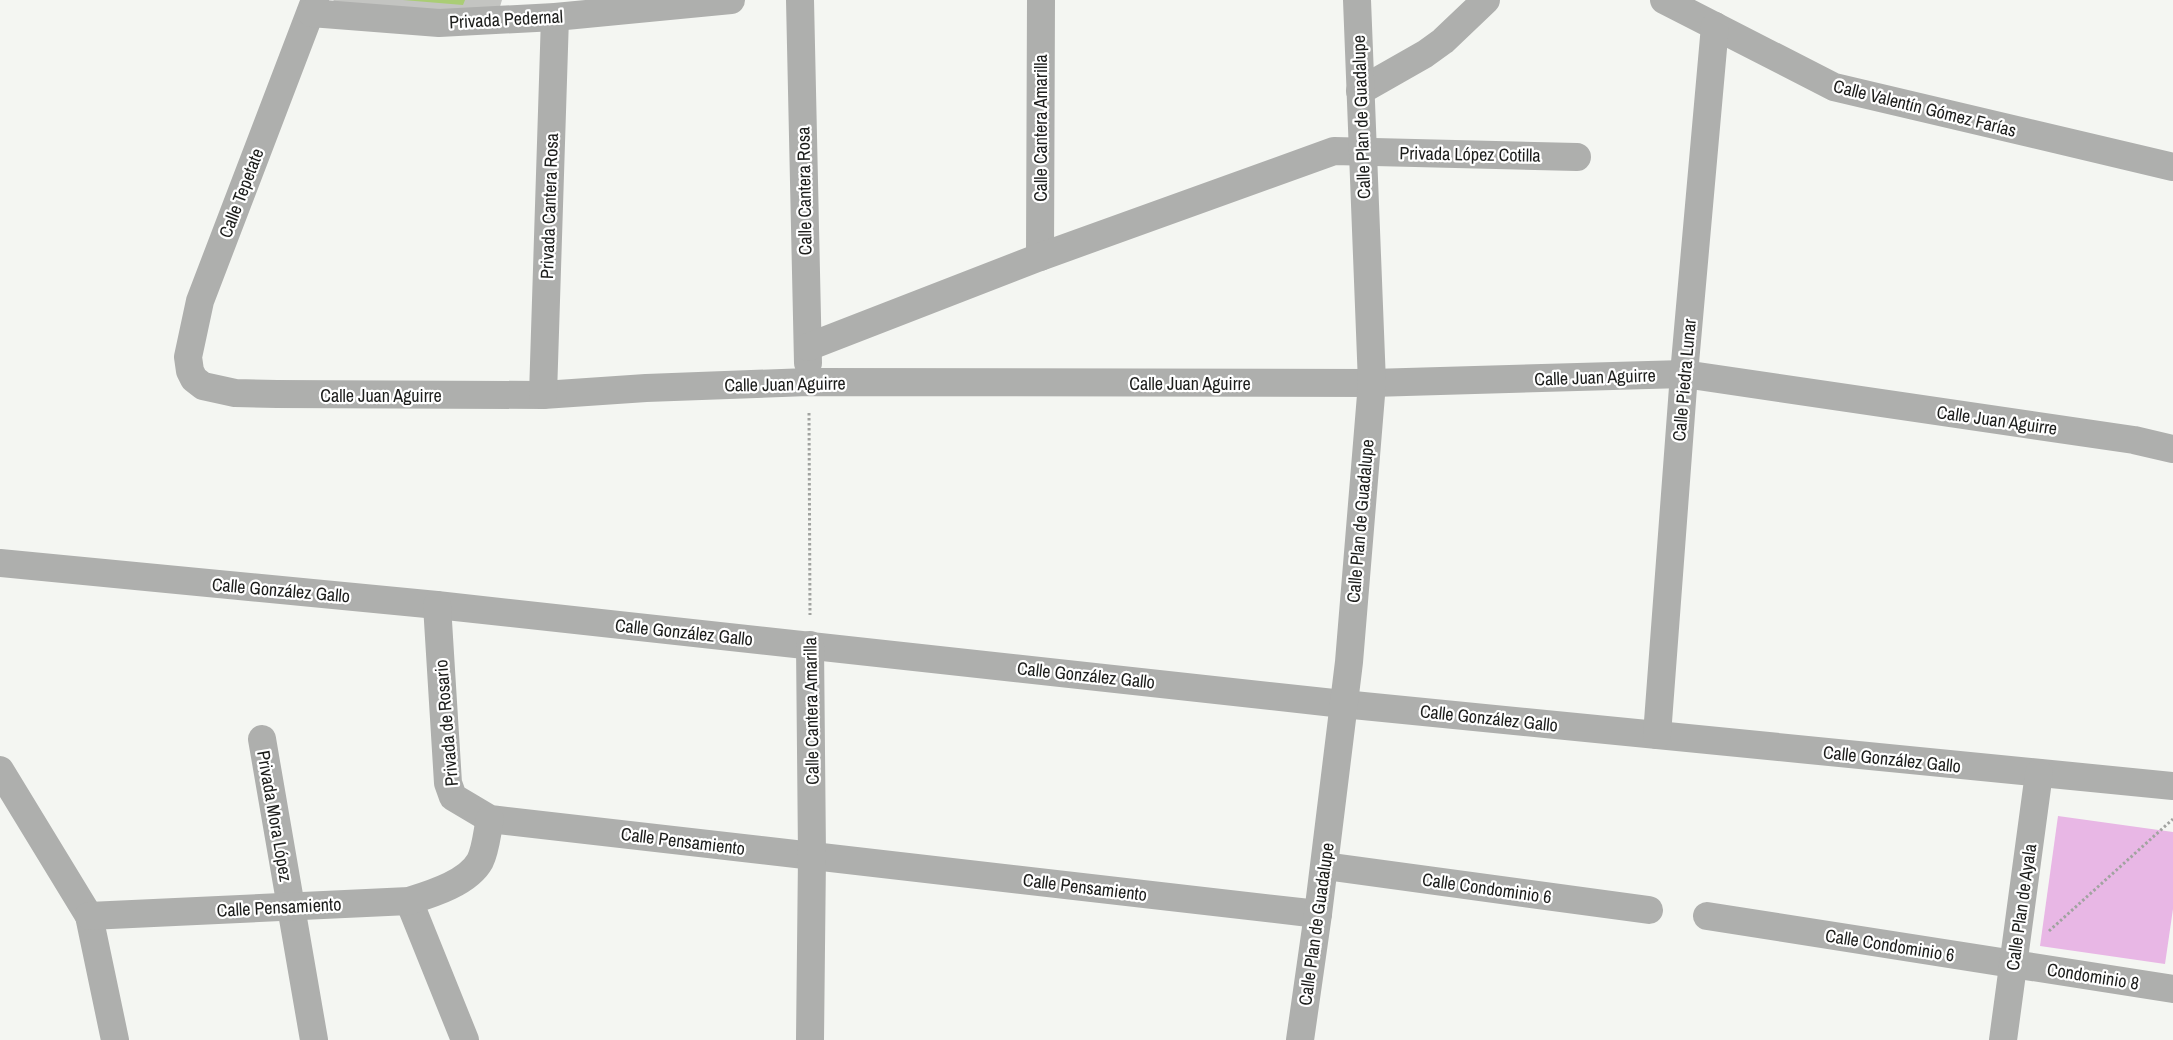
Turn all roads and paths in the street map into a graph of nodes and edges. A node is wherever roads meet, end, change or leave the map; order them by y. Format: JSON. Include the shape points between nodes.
{"nodes":[{"id":1,"x":731,"y":0,"type":"edge"},
{"id":2,"x":800,"y":0,"type":"edge"},
{"id":3,"x":1041,"y":0,"type":"edge"},
{"id":4,"x":1357,"y":0,"type":"edge"},
{"id":5,"x":1486,"y":0,"type":"edge"},
{"id":6,"x":1664,"y":0,"type":"edge"},
{"id":7,"x":313,"y":7,"type":"edge"},
{"id":8,"x":555,"y":17,"type":"junction"},
{"id":9,"x":1715,"y":26,"type":"junction"},
{"id":10,"x":1360,"y":91,"type":"junction"},
{"id":11,"x":1362,"y":151,"type":"junction"},
{"id":12,"x":1578,"y":156,"type":"dead end"},
{"id":13,"x":2173,"y":167,"type":"edge"},
{"id":14,"x":1040,"y":257,"type":"junction"},
{"id":15,"x":808,"y":346,"type":"junction"},
{"id":16,"x":1684,"y":374,"type":"junction"},
{"id":17,"x":808,"y":382,"type":"junction"},
{"id":18,"x":1372,"y":383,"type":"junction"},
{"id":19,"x":203,"y":386,"type":"joint"},
{"id":20,"x":543,"y":396,"type":"junction"},
{"id":21,"x":2173,"y":449,"type":"edge"},
{"id":22,"x":0,"y":563,"type":"edge"},
{"id":23,"x":437,"y":605,"type":"junction"},
{"id":24,"x":810,"y":645,"type":"junction"},
{"id":25,"x":1344,"y":704,"type":"junction"},
{"id":26,"x":1657,"y":735,"type":"junction"},
{"id":27,"x":262,"y":739,"type":"dead end"},
{"id":28,"x":0,"y":770,"type":"edge"},
{"id":29,"x":2039,"y":773,"type":"junction"},
{"id":30,"x":2173,"y":786,"type":"edge"},
{"id":31,"x":490,"y":819,"type":"junction"},
{"id":32,"x":2173,"y":819,"type":"edge"},
{"id":33,"x":812,"y":856,"type":"junction"},
{"id":34,"x":1324,"y":866,"type":"junction"},
{"id":35,"x":410,"y":901,"type":"junction"},
{"id":36,"x":291,"y":906,"type":"junction"},
{"id":37,"x":1649,"y":910,"type":"dead end"},
{"id":38,"x":1318,"y":914,"type":"junction"},
{"id":39,"x":90,"y":916,"type":"junction"},
{"id":40,"x":1707,"y":916,"type":"dead end"},
{"id":41,"x":2013,"y":964,"type":"junction"},
{"id":42,"x":2173,"y":989,"type":"edge"},
{"id":43,"x":115,"y":1040,"type":"edge"},
{"id":44,"x":314,"y":1040,"type":"edge"},
{"id":45,"x":465,"y":1040,"type":"edge"},
{"id":46,"x":810,"y":1040,"type":"edge"},
{"id":47,"x":1300,"y":1040,"type":"edge"},
{"id":48,"x":2003,"y":1040,"type":"edge"}],
"edges":[{"from":1,"to":8,"type":"street","name":"Privada Pedernal"},
{"from":2,"to":15,"type":"street","name":"Calle Cantera Rosa"},
{"from":3,"to":14,"type":"street","name":"Calle Cantera Amarilla"},
{"from":4,"to":10,"type":"street","name":"Calle Plan de Guadalupe"},
{"from":5,"to":10,"type":"street","via":[[1437,45]]},
{"from":6,"to":9,"type":"street","name":"Calle Valentín Gómez Farías"},
{"from":7,"to":8,"type":"street","name":"Privada Pedernal","via":[[439,23]]},
{"from":7,"to":19,"type":"street","name":"Calle Tepetate","via":[[200,301],[188,357],[194,379]]},
{"from":8,"to":20,"type":"street","name":"Privada Cantera Rosa"},
{"from":9,"to":13,"type":"street","name":"Calle Valentín Gómez Farías","via":[[1834,87]]},
{"from":9,"to":16,"type":"street","name":"Calle Piedra Lunar"},
{"from":10,"to":11,"type":"street","name":"Calle Plan de Guadalupe"},
{"from":11,"to":12,"type":"street","name":"Privada López Cotilla"},
{"from":11,"to":14,"type":"street","name":"Privada López Cotilla","via":[[1334,150]]},
{"from":11,"to":18,"type":"street","name":"Calle Plan de Guadalupe"},
{"from":14,"to":15,"type":"street","name":"Privada López Cotilla"},
{"from":15,"to":17,"type":"street","name":"Calle Cantera Rosa"},
{"from":16,"to":18,"type":"street","name":"Calle Juan Aguirre"},
{"from":16,"to":21,"type":"street","name":"Calle Juan Aguirre","via":[[2134,440]]},
{"from":16,"to":26,"type":"street","name":"Calle Piedra Lunar"},
{"from":17,"to":18,"type":"street","name":"Calle Juan Aguirre"},
{"from":17,"to":20,"type":"street","name":"Calle Juan Aguirre","via":[[646,388]]},
{"from":17,"to":24,"type":"path","name":"Calle Cantera Amarilla"},
{"from":18,"to":25,"type":"street","name":"Calle Plan de Guadalupe"},
{"from":19,"to":20,"type":"street","name":"Calle Juan Aguirre","via":[[235,393]]},
{"from":22,"to":23,"type":"street","name":"Calle González Gallo"},
{"from":23,"to":24,"type":"street","name":"Calle González Gallo"},
{"from":23,"to":31,"type":"street","name":"Privada de Rosario","via":[[448,783],[453,797]]},
{"from":24,"to":25,"type":"street","name":"Calle González Gallo"},
{"from":24,"to":33,"type":"street","name":"Calle Cantera Amarilla"},
{"from":25,"to":26,"type":"street","name":"Calle González Gallo"},
{"from":25,"to":34,"type":"street","name":"Calle Plan de Guadalupe"},
{"from":26,"to":29,"type":"street","name":"Calle González Gallo"},
{"from":27,"to":36,"type":"street","name":"Privada Mora López"},
{"from":28,"to":39,"type":"street"},
{"from":29,"to":30,"type":"street","name":"Calle González Gallo"},
{"from":29,"to":41,"type":"street","name":"Calle Plan de Ayala"},
{"from":31,"to":33,"type":"street","name":"Calle Pensamiento"},
{"from":31,"to":35,"type":"street","name":"Calle Pensamiento","via":[[480,861],[472,870],[447,887]]},
{"from":32,"to":41,"type":"path"},
{"from":33,"to":38,"type":"street","name":"Calle Pensamiento"},
{"from":33,"to":46,"type":"street","name":"Calle Cantera Amarilla"},
{"from":34,"to":37,"type":"street","name":"Calle Condominio 6"},
{"from":34,"to":38,"type":"street","name":"Calle Plan de Guadalupe"},
{"from":35,"to":36,"type":"street","name":"Calle Pensamiento"},
{"from":35,"to":45,"type":"street"},
{"from":36,"to":39,"type":"street","name":"Calle Pensamiento"},
{"from":36,"to":44,"type":"street","name":"Privada Mora López"},
{"from":38,"to":47,"type":"street","name":"Calle Plan de Guadalupe"},
{"from":39,"to":43,"type":"street"},
{"from":40,"to":41,"type":"street","name":"Calle Condominio 6"},
{"from":41,"to":42,"type":"street","name":"Condominio 8"},
{"from":41,"to":48,"type":"street","name":"Calle Plan de Ayala"}]}
